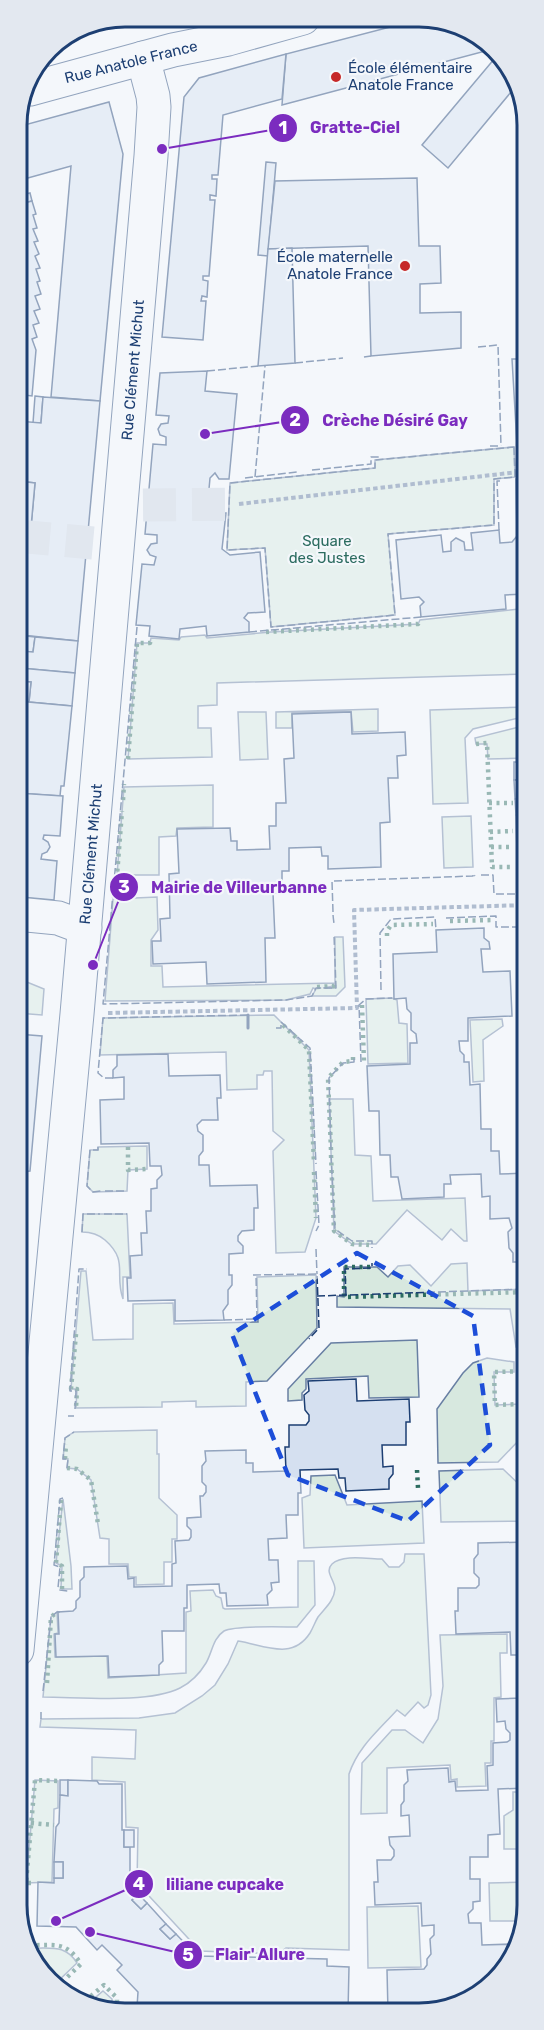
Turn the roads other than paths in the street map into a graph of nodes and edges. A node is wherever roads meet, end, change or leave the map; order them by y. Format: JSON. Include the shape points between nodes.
{"nodes":[{"id":1,"x":267,"y":27,"type":"edge"},
{"id":2,"x":143,"y":58,"type":"junction"},
{"id":3,"x":34,"y":88,"type":"edge"},
{"id":4,"x":27,"y":915,"type":"edge"},
{"id":5,"x":85,"y":928,"type":"junction"},
{"id":6,"x":27,"y":1544,"type":"edge"}],
"edges":[{"from":1,"to":2,"type":"street","name":"Rue Anatole France"},
{"from":2,"to":3,"type":"street","name":"Rue Anatole France"},
{"from":2,"to":5,"type":"street","name":"Rue Clément Michut","via":[[154,107]]},
{"from":4,"to":5,"type":"street","via":[[58,918]]},
{"from":5,"to":6,"type":"street","name":"Rue Clément Michut"}]}
